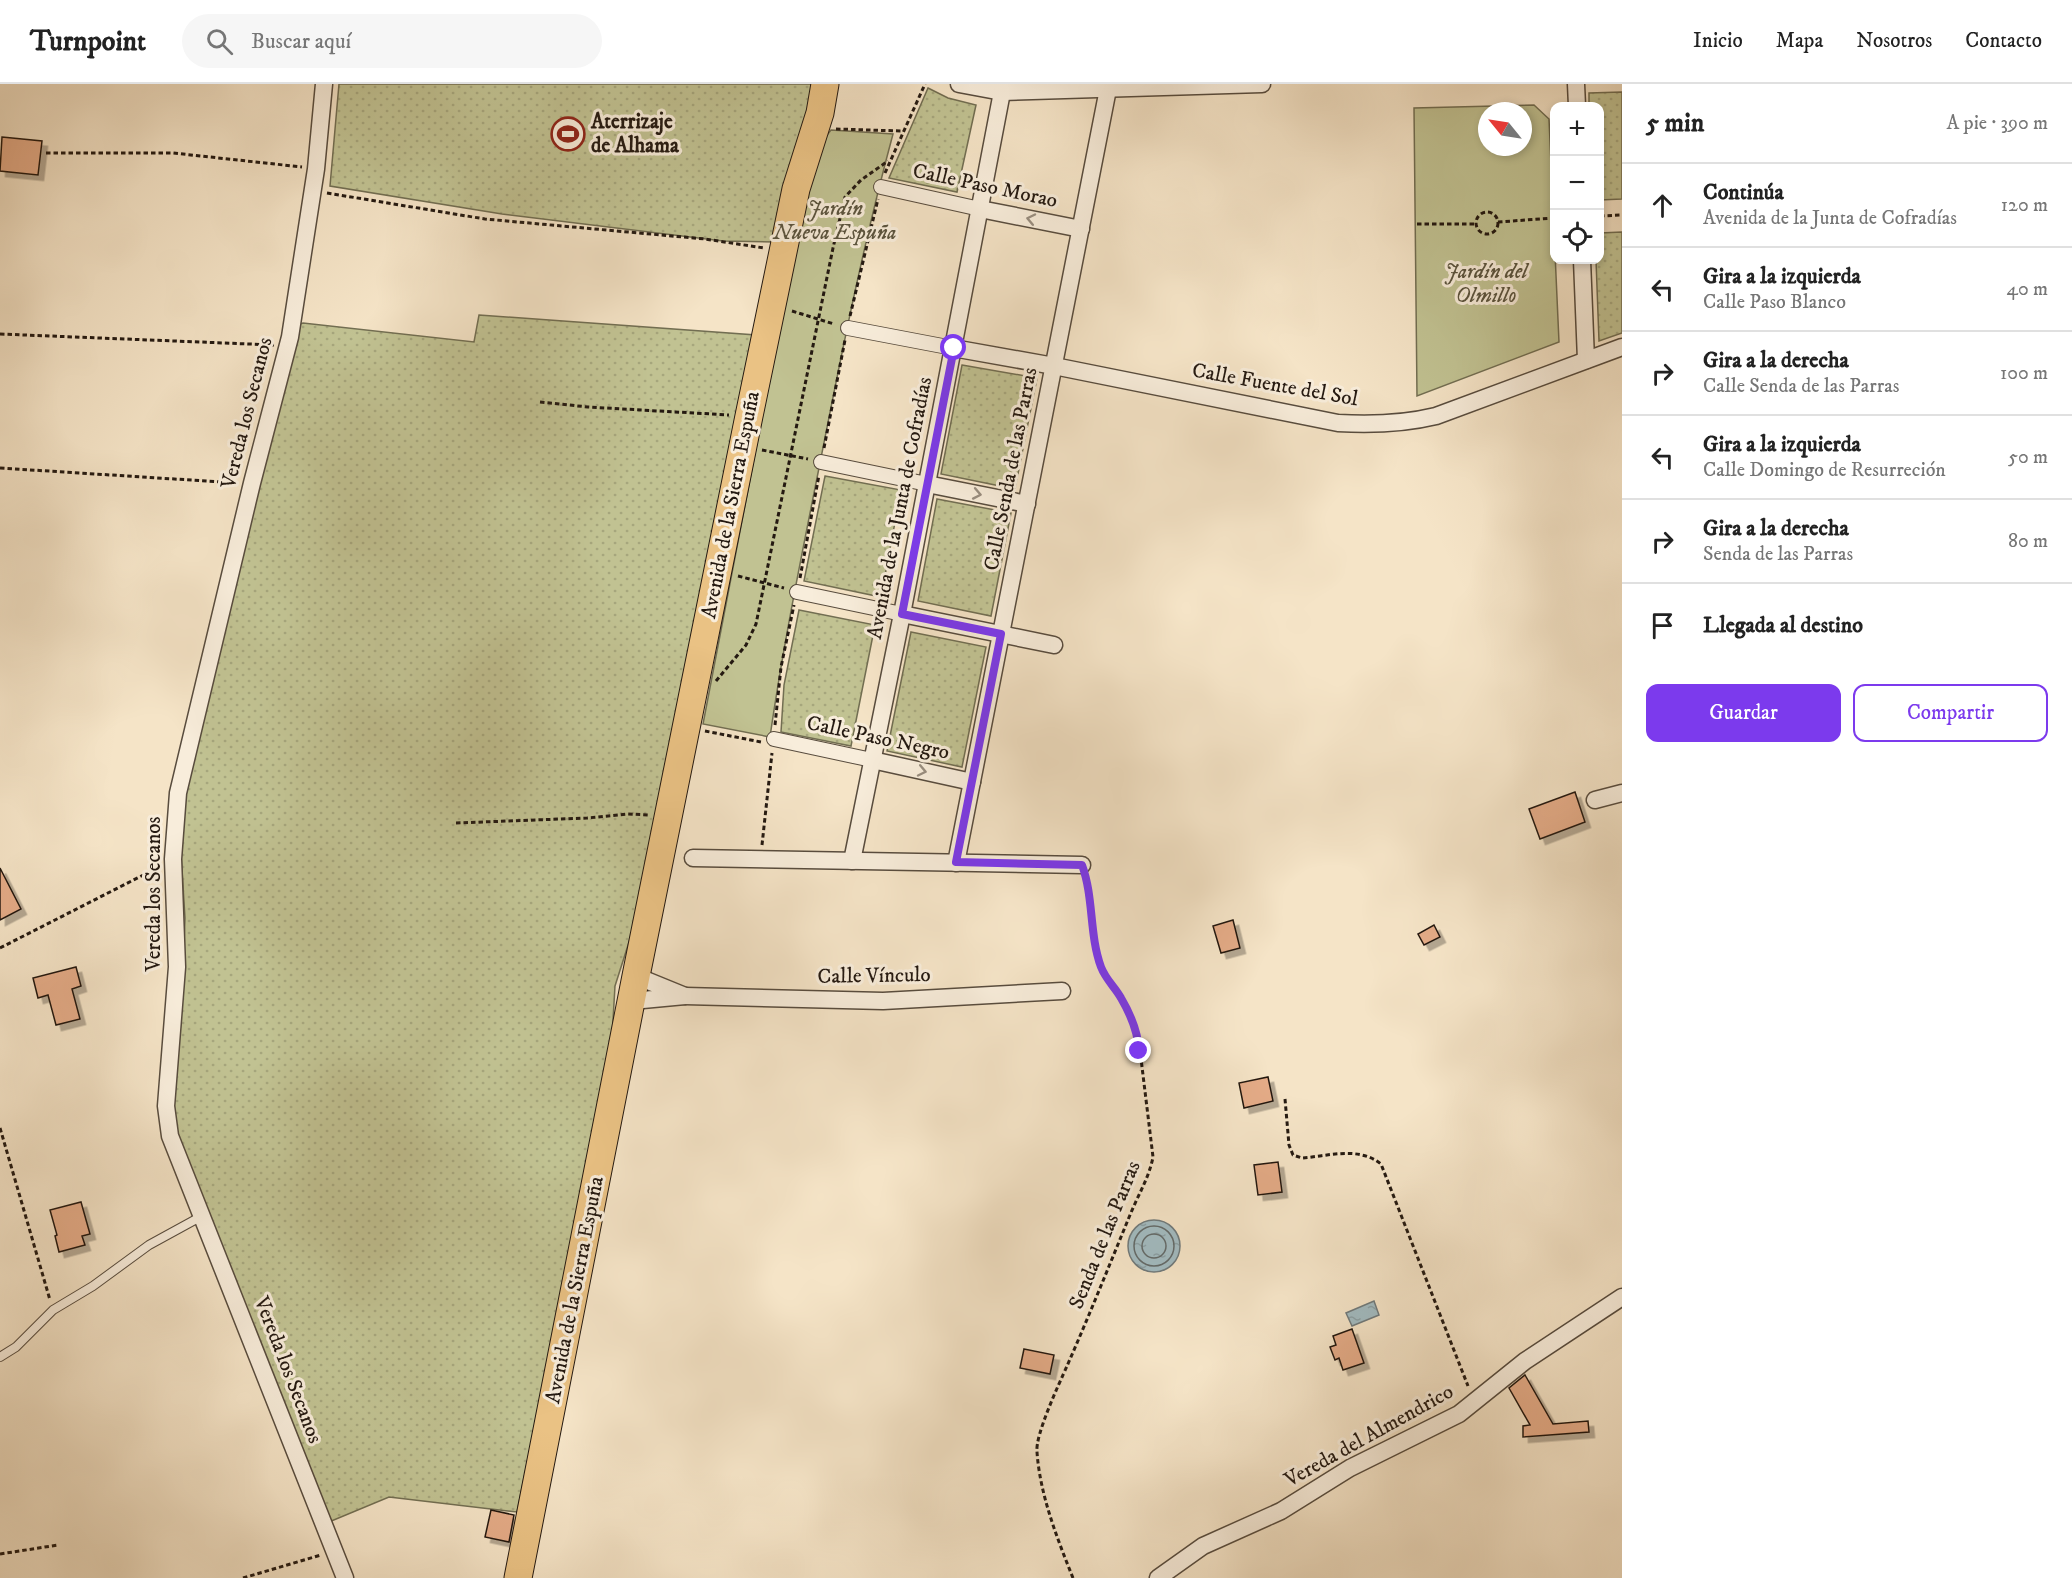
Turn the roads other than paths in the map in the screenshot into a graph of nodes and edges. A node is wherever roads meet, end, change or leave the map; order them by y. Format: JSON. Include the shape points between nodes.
{"nodes":[{"id":1,"x":324,"y":84,"type":"edge"},
{"id":2,"x":825,"y":84,"type":"edge"},
{"id":3,"x":836,"y":84,"type":"edge"},
{"id":4,"x":959,"y":84,"type":"edge"},
{"id":5,"x":1248,"y":84,"type":"edge"},
{"id":6,"x":1262,"y":84,"type":"edge"},
{"id":7,"x":1576,"y":84,"type":"edge"},
{"id":8,"x":1109,"y":86,"type":"edge"},
{"id":9,"x":1002,"y":92,"type":"junction"},
{"id":10,"x":1576,"y":102,"type":"edge"},
{"id":11,"x":826,"y":121,"type":"junction"},
{"id":12,"x":881,"y":188,"type":"road end"},
{"id":13,"x":980,"y":208,"type":"junction"},
{"id":14,"x":1081,"y":229,"type":"junction"},
{"id":15,"x":1582,"y":264,"type":"edge"},
{"id":16,"x":848,"y":328,"type":"road end"},
{"id":17,"x":1622,"y":347,"type":"edge"},
{"id":18,"x":954,"y":348,"type":"junction"},
{"id":19,"x":1586,"y":360,"type":"junction"},
{"id":20,"x":1054,"y":366,"type":"junction"},
{"id":21,"x":822,"y":462,"type":"road end"},
{"id":22,"x":927,"y":484,"type":"junction"},
{"id":23,"x":1027,"y":504,"type":"junction"},
{"id":24,"x":797,"y":592,"type":"road end"},
{"id":25,"x":902,"y":614,"type":"junction"},
{"id":26,"x":1001,"y":634,"type":"junction"},
{"id":27,"x":1054,"y":645,"type":"dead end"},
{"id":28,"x":773,"y":742,"type":"road end"},
{"id":29,"x":872,"y":760,"type":"junction"},
{"id":30,"x":972,"y":782,"type":"junction"},
{"id":31,"x":1622,"y":793,"type":"edge"},
{"id":32,"x":1595,"y":800,"type":"dead end"},
{"id":33,"x":693,"y":858,"type":"dead end"},
{"id":34,"x":852,"y":861,"type":"junction"},
{"id":35,"x":956,"y":862,"type":"junction"},
{"id":36,"x":1082,"y":865,"type":"road end"},
{"id":37,"x":634,"y":989,"type":"junction"},
{"id":38,"x":1062,"y":991,"type":"dead end"},
{"id":39,"x":685,"y":996,"type":"junction"},
{"id":40,"x":202,"y":1215,"type":"junction"},
{"id":41,"x":1622,"y":1297,"type":"edge"},
{"id":42,"x":0,"y":1357,"type":"edge"},
{"id":43,"x":345,"y":1578,"type":"edge"},
{"id":44,"x":518,"y":1578,"type":"edge"},
{"id":45,"x":1158,"y":1578,"type":"edge"}],
"edges":[{"from":1,"to":40,"type":"street","name":"Vereda los Secanos","via":[[288,346],[178,793],[173,859],[177,967],[166,1106],[170,1136]]},
{"from":2,"to":11,"type":"main road","name":"Avenida de la Sierra Espuña"},
{"from":3,"to":11,"type":"main road","name":"Avenida de la Sierra Espuña"},
{"from":4,"to":9,"type":"street"},
{"from":5,"to":6,"type":"street"},
{"from":5,"to":8,"type":"street"},
{"from":7,"to":10,"type":"street"},
{"from":8,"to":9,"type":"street"},
{"from":8,"to":14,"type":"street","name":"Calle Senda de las Parras"},
{"from":9,"to":13,"type":"street","name":"Avenida de la Junta de Cofradías"},
{"from":11,"to":37,"type":"main road","name":"Avenida de la Sierra Espuña","via":[[796,189],[651,899],[625,969],[621,991],[625,1000]]},
{"from":12,"to":13,"type":"street","name":"Calle Paso Morao"},
{"from":14,"to":13,"type":"street","name":"Calle Paso Morao","one_way":true},
{"from":13,"to":18,"type":"street","name":"Avenida de la Junta de Cofradías"},
{"from":14,"to":20,"type":"street","name":"Calle Senda de las Parras"},
{"from":15,"to":19,"type":"street"},
{"from":16,"to":18,"type":"street"},
{"from":17,"to":19,"type":"street","name":"Calle Fuente del Sol"},
{"from":18,"to":20,"type":"street","name":"Calle Fuente del Sol"},
{"from":18,"to":22,"type":"street","name":"Avenida de la Junta de Cofradías"},
{"from":19,"to":20,"type":"street","name":"Calle Fuente del Sol","via":[[1436,416],[1377,425],[1338,423]]},
{"from":20,"to":23,"type":"street","name":"Calle Senda de las Parras"},
{"from":21,"to":22,"type":"street"},
{"from":22,"to":23,"type":"street","one_way":true},
{"from":22,"to":25,"type":"street","name":"Avenida de la Junta de Cofradías"},
{"from":23,"to":26,"type":"street","name":"Calle Senda de las Parras"},
{"from":24,"to":25,"type":"street"},
{"from":25,"to":26,"type":"street"},
{"from":25,"to":29,"type":"street","name":"Avenida de la Junta de Cofradías"},
{"from":26,"to":27,"type":"street"},
{"from":26,"to":30,"type":"street","name":"Calle Senda de las Parras"},
{"from":28,"to":29,"type":"street","name":"Calle Paso Negro"},
{"from":29,"to":30,"type":"street","name":"Calle Paso Negro","one_way":true},
{"from":29,"to":34,"type":"street","name":"Avenida de la Junta de Cofradías"},
{"from":30,"to":35,"type":"street","name":"Calle Senda de las Parras"},
{"from":31,"to":32,"type":"street"},
{"from":33,"to":34,"type":"street"},
{"from":34,"to":35,"type":"street"},
{"from":35,"to":36,"type":"street"},
{"from":37,"to":39,"type":"street","name":"Calle Vínculo"},
{"from":37,"to":39,"type":"street","name":"Calle Vínculo"},
{"from":37,"to":44,"type":"main road","name":"Avenida de la Sierra Espuña"},
{"from":38,"to":39,"type":"street","name":"Calle Vínculo","via":[[883,1001]]},
{"from":40,"to":42,"type":"lane","via":[[149,1245],[53,1311]]},
{"from":40,"to":43,"type":"street","name":"Vereda los Secanos"},
{"from":41,"to":45,"type":"street","name":"Vereda del Almendrico","via":[[1525,1361],[1459,1414],[1350,1468],[1281,1511],[1203,1546]]}]}
